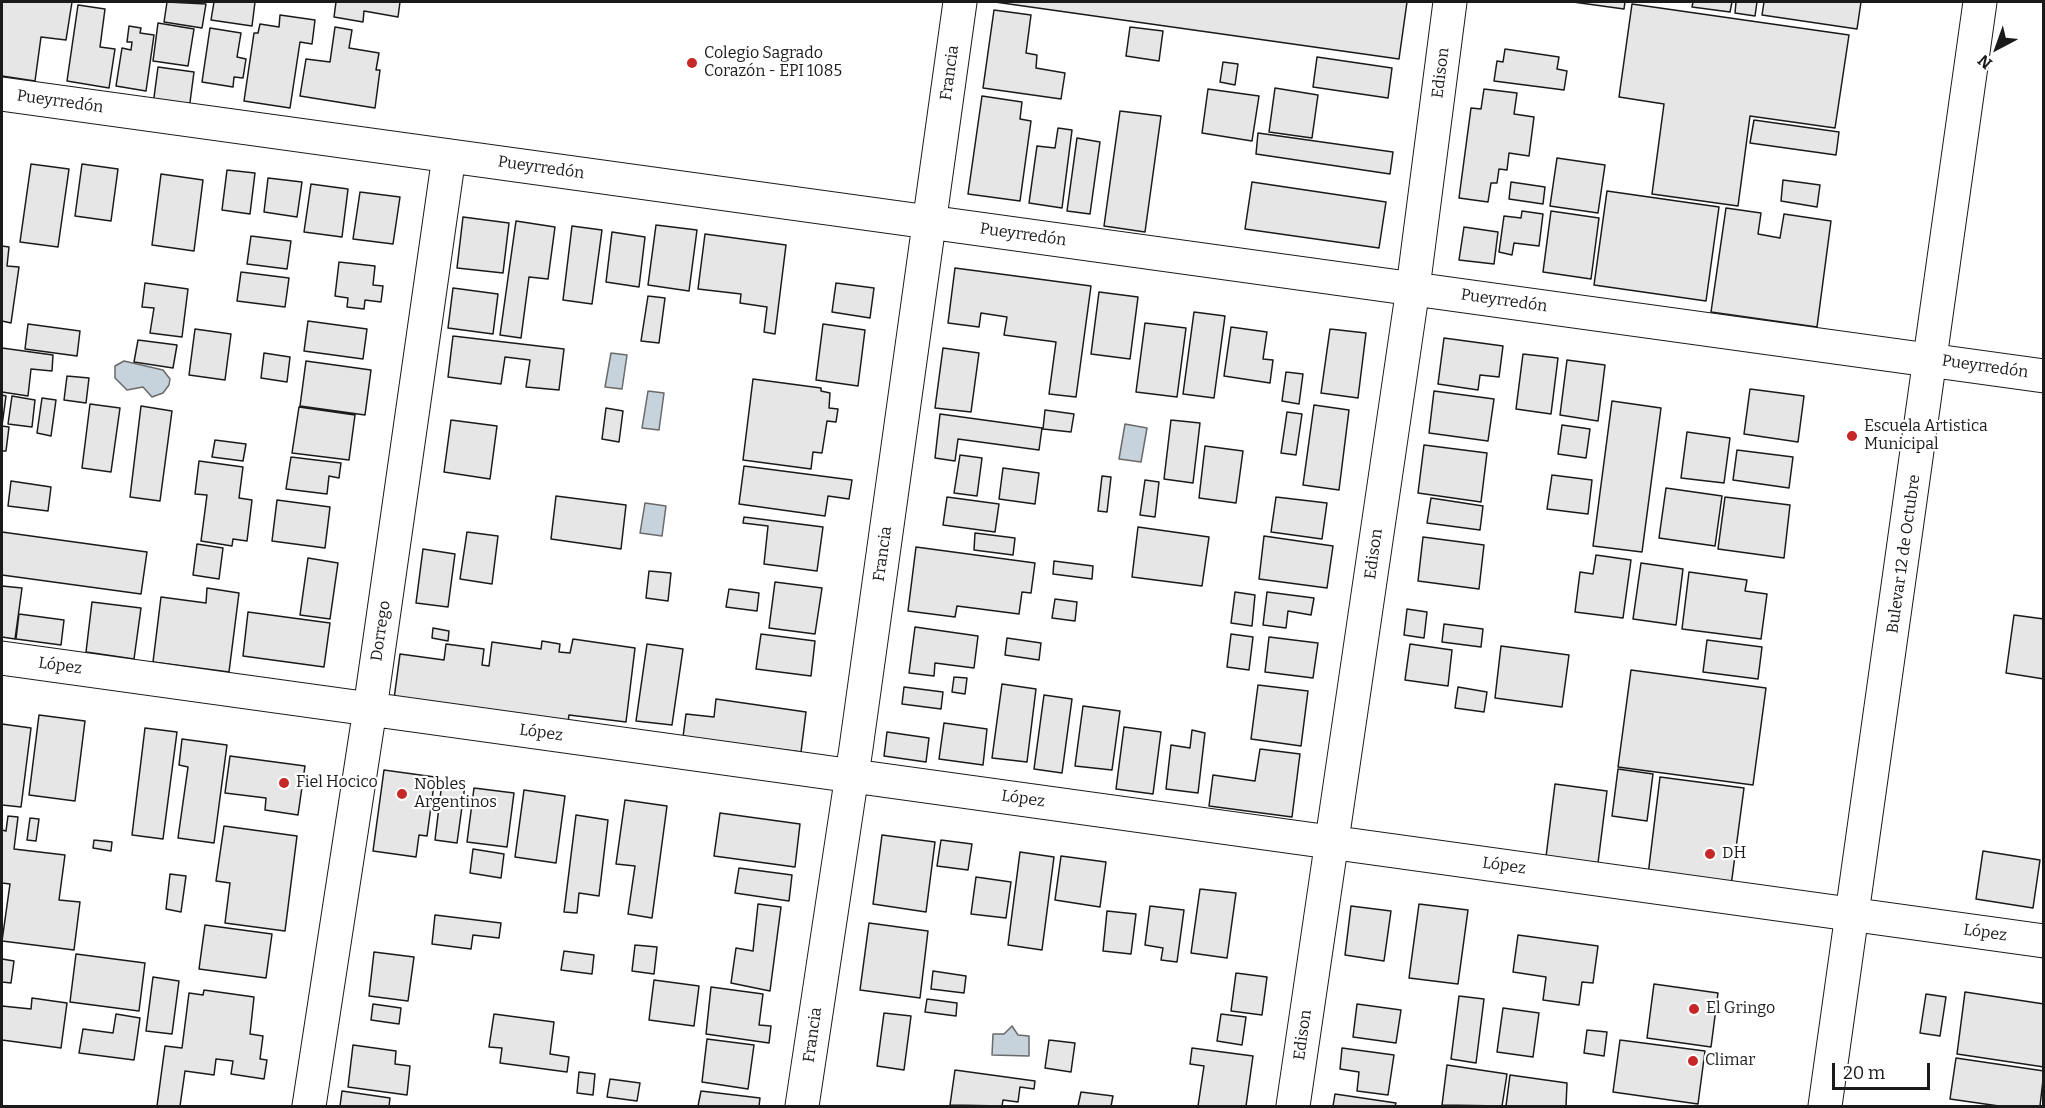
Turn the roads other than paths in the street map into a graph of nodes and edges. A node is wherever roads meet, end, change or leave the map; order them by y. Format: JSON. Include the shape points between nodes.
{"nodes":[{"id":1,"x":960,"y":2,"type":"edge"},
{"id":2,"x":1450,"y":2,"type":"edge"},
{"id":3,"x":1980,"y":2,"type":"edge"},
{"id":4,"x":2,"y":94,"type":"edge"},
{"id":5,"x":449,"y":156,"type":"junction"},
{"id":6,"x":929,"y":222,"type":"junction"},
{"id":7,"x":1413,"y":288,"type":"junction"},
{"id":8,"x":1931,"y":359,"type":"junction"},
{"id":9,"x":2043,"y":375,"type":"edge"},
{"id":10,"x":2,"y":658,"type":"edge"},
{"id":11,"x":370,"y":709,"type":"junction"},
{"id":12,"x":852,"y":776,"type":"junction"},
{"id":13,"x":1331,"y":842,"type":"junction"},
{"id":14,"x":1854,"y":914,"type":"junction"},
{"id":15,"x":2043,"y":941,"type":"edge"},
{"id":16,"x":309,"y":1107,"type":"edge"},
{"id":17,"x":802,"y":1107,"type":"edge"},
{"id":18,"x":1293,"y":1107,"type":"edge"},
{"id":19,"x":1825,"y":1107,"type":"edge"}],
"edges":[{"from":1,"to":6,"type":"main road","name":"Francia"},
{"from":2,"to":7,"type":"main road","name":"Edison"},
{"from":3,"to":8,"type":"main road","name":"Bulevar 12 de Octubre"},
{"from":4,"to":5,"type":"main road","name":"Pueyrredón"},
{"from":5,"to":6,"type":"main road","name":"Pueyrredón"},
{"from":5,"to":11,"type":"main road","name":"Dorrego"},
{"from":6,"to":7,"type":"main road","name":"Pueyrredón"},
{"from":6,"to":12,"type":"main road","name":"Francia"},
{"from":7,"to":8,"type":"main road","name":"Pueyrredón"},
{"from":7,"to":13,"type":"main road","name":"Edison"},
{"from":8,"to":9,"type":"main road","name":"Pueyrredón"},
{"from":8,"to":14,"type":"main road","name":"Bulevar 12 de Octubre"},
{"from":10,"to":11,"type":"main road","name":"López"},
{"from":11,"to":12,"type":"main road","name":"López"},
{"from":11,"to":16,"type":"main road","name":"Dorrego"},
{"from":12,"to":13,"type":"main road","name":"López"},
{"from":12,"to":17,"type":"main road","name":"Francia"},
{"from":13,"to":14,"type":"main road","name":"López"},
{"from":13,"to":18,"type":"main road","name":"Edison"},
{"from":14,"to":15,"type":"main road","name":"López"},
{"from":14,"to":19,"type":"main road","name":"Bulevar 12 de Octubre"}]}
